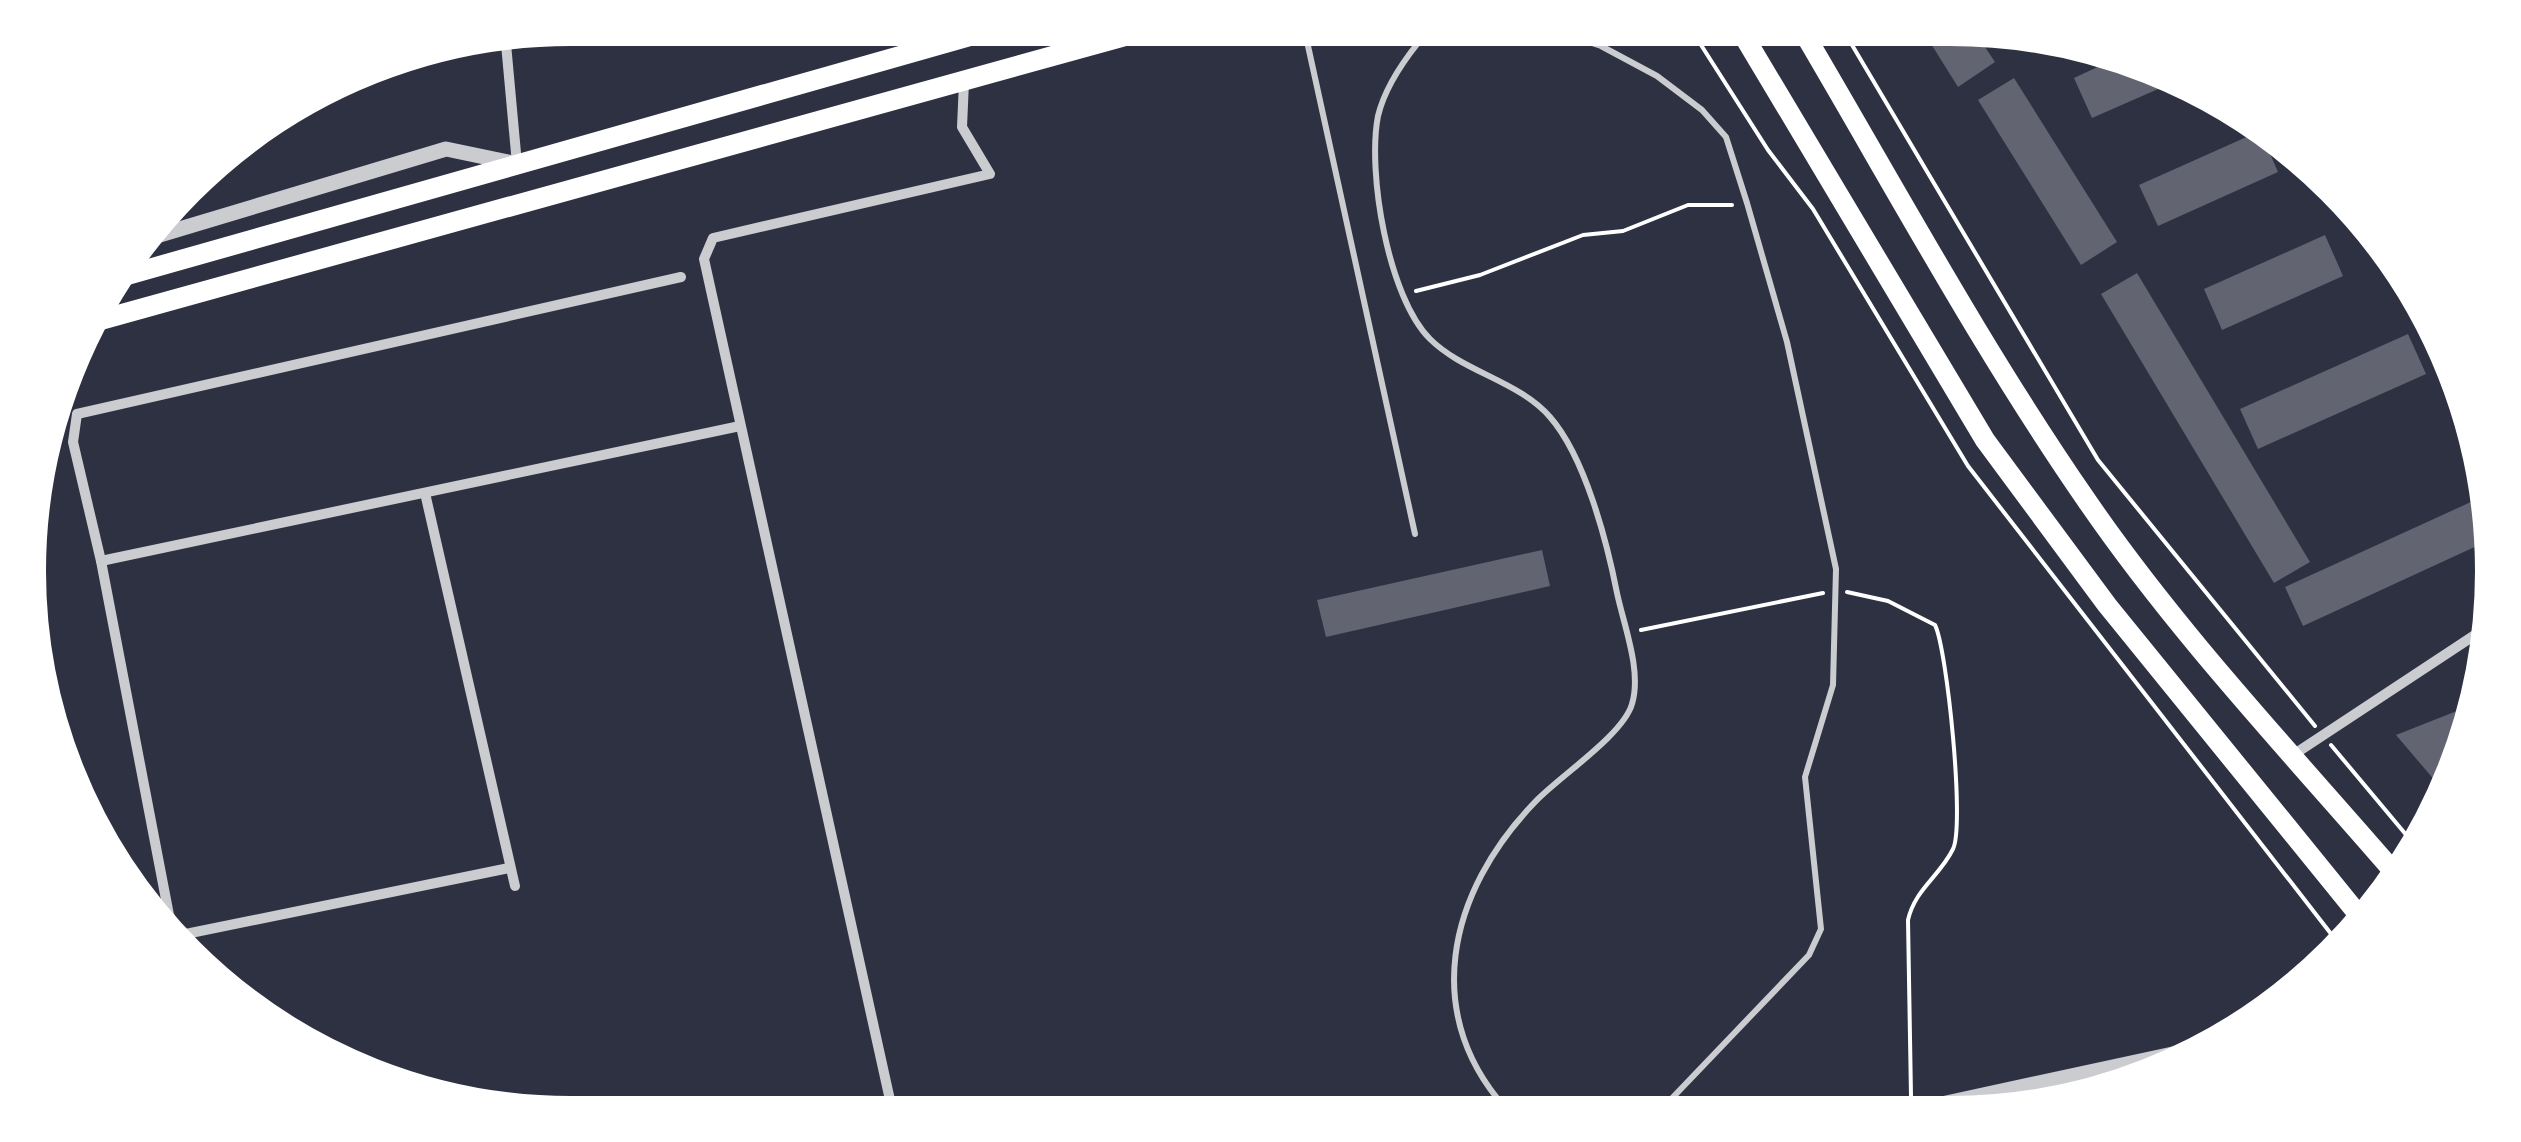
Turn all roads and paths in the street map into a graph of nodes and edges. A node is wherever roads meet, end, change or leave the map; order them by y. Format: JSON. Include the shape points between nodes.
{"nodes":[{"id":1,"x":953,"y":40,"type":"edge"},
{"id":2,"x":1109,"y":40,"type":"edge"},
{"id":3,"x":1306,"y":40,"type":"edge"},
{"id":4,"x":1429,"y":40,"type":"edge"},
{"id":5,"x":1584,"y":40,"type":"edge"},
{"id":6,"x":1747,"y":40,"type":"edge"},
{"id":7,"x":1809,"y":40,"type":"edge"},
{"id":8,"x":1850,"y":40,"type":"edge"},
{"id":9,"x":506,"y":45,"type":"edge"},
{"id":10,"x":964,"y":81,"type":"junction"},
{"id":11,"x":517,"y":164,"type":"junction"},
{"id":12,"x":1747,"y":202,"type":"junction"},
{"id":13,"x":161,"y":235,"type":"edge"},
{"id":14,"x":130,"y":274,"type":"edge"},
{"id":15,"x":681,"y":277,"type":"dead end"},
{"id":16,"x":1403,"y":294,"type":"junction"},
{"id":17,"x":104,"y":319,"type":"edge"},
{"id":18,"x":740,"y":426,"type":"junction"},
{"id":19,"x":425,"y":493,"type":"junction"},
{"id":20,"x":1415,"y":534,"type":"dead end"},
{"id":21,"x":101,"y":562,"type":"junction"},
{"id":22,"x":1836,"y":592,"type":"junction"},
{"id":23,"x":1625,"y":631,"type":"junction"},
{"id":24,"x":2477,"y":634,"type":"edge"},
{"id":25,"x":2322,"y":736,"type":"junction"},
{"id":26,"x":2294,"y":755,"type":"junction"},
{"id":27,"x":2409,"y":838,"type":"edge"},
{"id":28,"x":509,"y":868,"type":"junction"},
{"id":29,"x":2391,"y":868,"type":"edge"},
{"id":30,"x":515,"y":886,"type":"dead end"},
{"id":31,"x":2356,"y":912,"type":"edge"},
{"id":32,"x":170,"y":919,"type":"edge"},
{"id":33,"x":185,"y":934,"type":"edge"},
{"id":34,"x":2168,"y":1055,"type":"edge"},
{"id":35,"x":890,"y":1102,"type":"edge"},
{"id":36,"x":1499,"y":1102,"type":"edge"},
{"id":37,"x":1668,"y":1102,"type":"edge"},
{"id":38,"x":1913,"y":1102,"type":"edge"},
{"id":39,"x":1951,"y":1102,"type":"edge"}],
"edges":[{"from":1,"to":11,"type":"main road"},
{"from":2,"to":10,"type":"main road"},
{"from":3,"to":20,"type":"lane"},
{"from":4,"to":16,"type":"lane","via":[[1418,43],[1379,111],[1373,150]]},
{"from":5,"to":12,"type":"lane","via":[[1657,76],[1702,110],[1726,137]]},
{"from":6,"to":31,"type":"main road","via":[[1985,440],[2107,605]]},
{"from":7,"to":26,"type":"main road","via":[[2089,504]]},
{"from":8,"to":25,"type":"path","via":[[2098,460]]},
{"from":9,"to":11,"type":"street"},
{"from":10,"to":17,"type":"main road"},
{"from":10,"to":18,"type":"street","via":[[962,128],[990,174],[713,238],[704,259]]},
{"from":11,"to":13,"type":"street","via":[[446,148]]},
{"from":11,"to":14,"type":"main road"},
{"from":12,"to":16,"type":"path","via":[[1688,205],[1623,231],[1583,235],[1480,275]]},
{"from":12,"to":22,"type":"lane","via":[[1818,470]]},
{"from":15,"to":21,"type":"street","via":[[77,414],[73,442]]},
{"from":16,"to":23,"type":"lane","via":[[1431,340],[1550,417],[1592,499]]},
{"from":18,"to":19,"type":"street"},
{"from":18,"to":35,"type":"street"},
{"from":19,"to":21,"type":"street"},
{"from":19,"to":28,"type":"street"},
{"from":21,"to":32,"type":"street"},
{"from":22,"to":23,"type":"path"},
{"from":22,"to":37,"type":"lane","via":[[1833,685],[1805,777],[1821,929],[1809,955]]},
{"from":22,"to":38,"type":"path","via":[[1868,594],[1916,612],[1940,634],[1960,809],[1953,850],[1913,898],[1908,920]]},
{"from":23,"to":36,"type":"lane","via":[[1635,680],[1631,708],[1498,848],[1472,888],[1456,934],[1452,985],[1459,1024]]},
{"from":24,"to":25,"type":"street"},
{"from":25,"to":26,"type":"street"},
{"from":25,"to":27,"type":"path"},
{"from":26,"to":29,"type":"main road"},
{"from":28,"to":30,"type":"street"},
{"from":28,"to":33,"type":"street"},
{"from":34,"to":39,"type":"street"}]}
